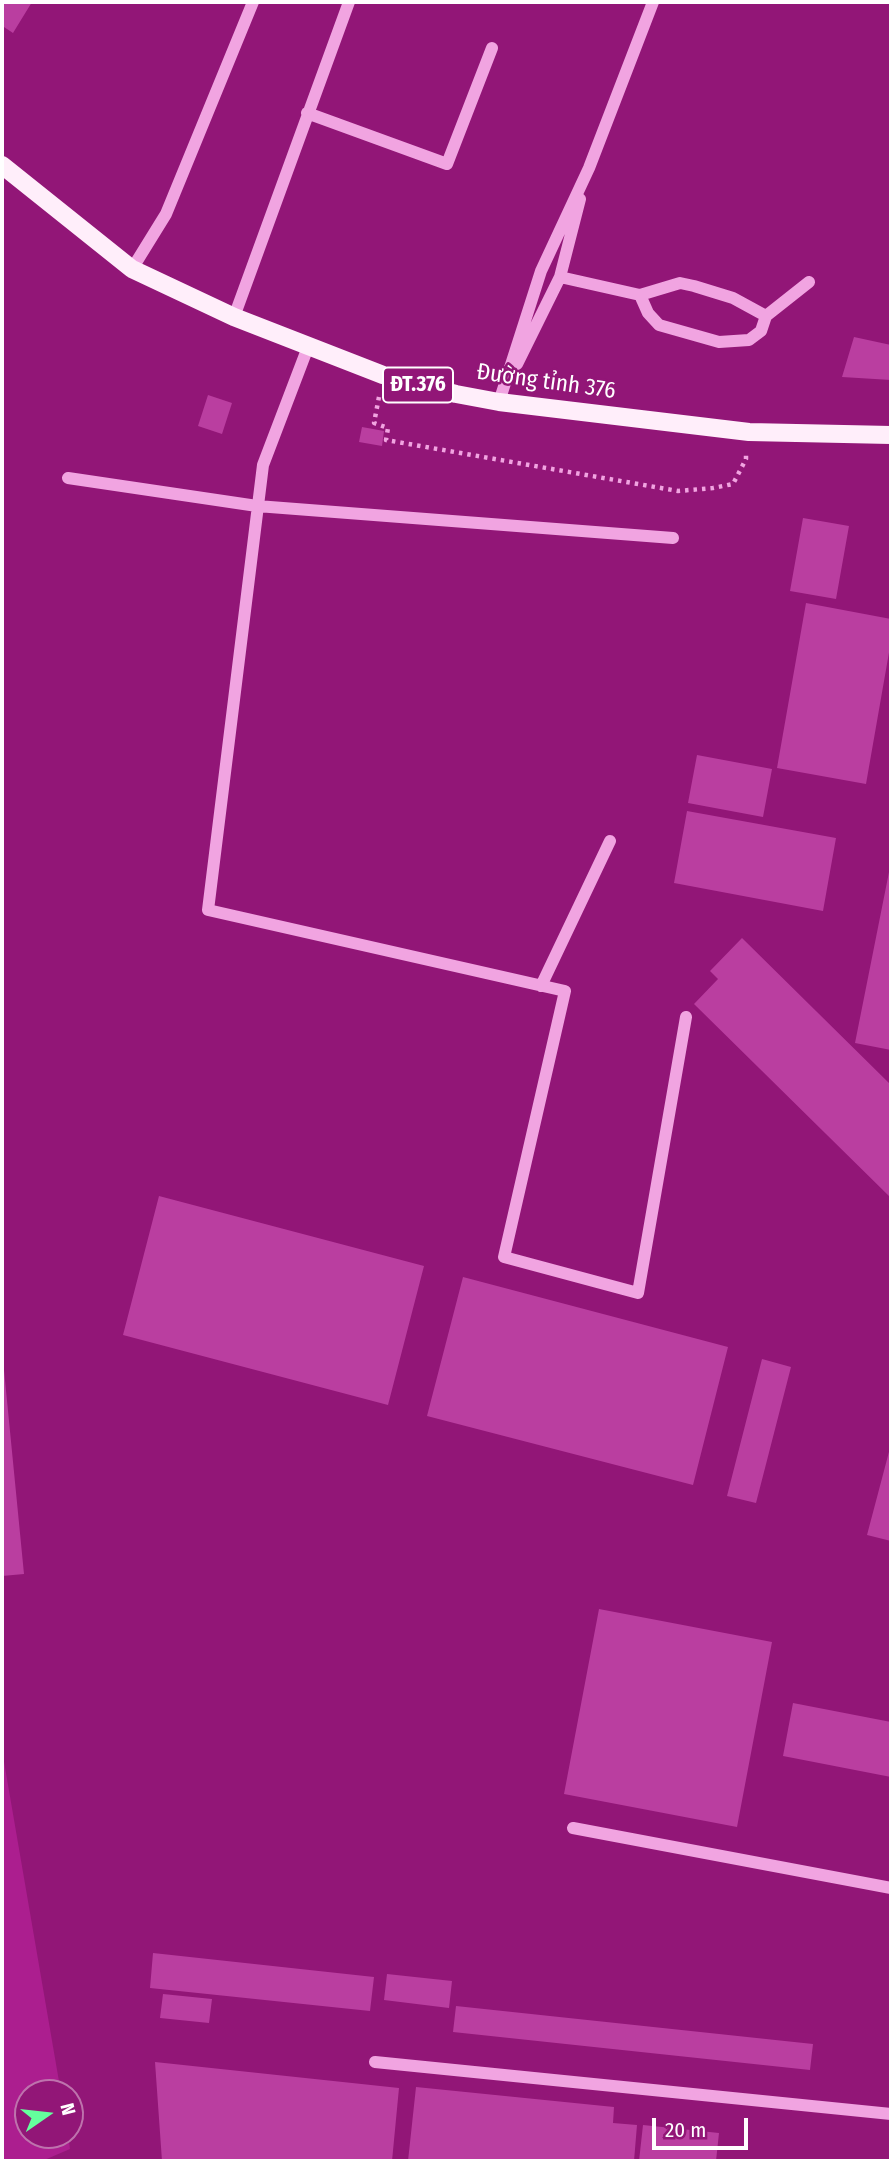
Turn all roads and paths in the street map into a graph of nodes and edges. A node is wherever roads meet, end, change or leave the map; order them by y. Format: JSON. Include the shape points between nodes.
{"nodes":[{"id":1,"x":253,"y":2,"type":"edge"},
{"id":2,"x":349,"y":2,"type":"edge"},
{"id":3,"x":653,"y":2,"type":"edge"},
{"id":4,"x":492,"y":48,"type":"dead end"},
{"id":5,"x":307,"y":113,"type":"junction"},
{"id":6,"x":2,"y":164,"type":"edge"},
{"id":7,"x":589,"y":168,"type":"junction"},
{"id":8,"x":132,"y":270,"type":"junction"},
{"id":9,"x":560,"y":277,"type":"junction"},
{"id":10,"x":809,"y":282,"type":"dead end"},
{"id":11,"x":640,"y":295,"type":"junction"},
{"id":12,"x":766,"y":316,"type":"junction"},
{"id":13,"x":234,"y":317,"type":"junction"},
{"id":14,"x":308,"y":347,"type":"junction"},
{"id":15,"x":383,"y":375,"type":"junction"},
{"id":16,"x":499,"y":402,"type":"junction"},
{"id":17,"x":749,"y":432,"type":"junction"},
{"id":18,"x":891,"y":435,"type":"edge"},
{"id":19,"x":68,"y":478,"type":"dead end"},
{"id":20,"x":257,"y":506,"type":"junction"},
{"id":21,"x":673,"y":538,"type":"dead end"},
{"id":22,"x":610,"y":841,"type":"dead end"},
{"id":23,"x":541,"y":986,"type":"junction"},
{"id":24,"x":686,"y":1017,"type":"dead end"},
{"id":25,"x":573,"y":1828,"type":"dead end"},
{"id":26,"x":891,"y":1888,"type":"edge"},
{"id":27,"x":375,"y":2062,"type":"dead end"},
{"id":28,"x":891,"y":2114,"type":"edge"}],
"edges":[{"from":1,"to":8,"type":"lane","via":[[166,214]]},
{"from":2,"to":5,"type":"lane"},
{"from":3,"to":7,"type":"lane"},
{"from":4,"to":5,"type":"lane","via":[[447,164]]},
{"from":5,"to":13,"type":"lane"},
{"from":6,"to":8,"type":"main road","name":"Đường tỉnh 376","number":"ĐT.376"},
{"from":7,"to":9,"type":"lane"},
{"from":7,"to":16,"type":"lane","via":[[541,271]]},
{"from":8,"to":13,"type":"main road","name":"Đường tỉnh 376","number":"ĐT.376"},
{"from":9,"to":11,"type":"lane"},
{"from":9,"to":16,"type":"lane"},
{"from":10,"to":12,"type":"lane"},
{"from":11,"to":12,"type":"lane","via":[[680,283],[733,298]]},
{"from":11,"to":12,"type":"lane","via":[[659,325],[719,342],[749,340],[761,331]]},
{"from":13,"to":14,"type":"main road","name":"Đường tỉnh 376","number":"ĐT.376"},
{"from":14,"to":15,"type":"main road","name":"Đường tỉnh 376","number":"ĐT.376"},
{"from":14,"to":20,"type":"lane","via":[[263,465]]},
{"from":15,"to":16,"type":"main road","name":"Đường tỉnh 376","number":"ĐT.376"},
{"from":15,"to":17,"type":"path","via":[[374,423],[388,428],[386,440],[678,491],[733,484],[746,459]]},
{"from":16,"to":17,"type":"main road","name":"Đường tỉnh 376","number":"ĐT.376"},
{"from":17,"to":18,"type":"main road","name":"Đường tỉnh 376","number":"ĐT.376"},
{"from":19,"to":20,"type":"lane"},
{"from":20,"to":21,"type":"lane"},
{"from":20,"to":23,"type":"lane","via":[[208,911]]},
{"from":22,"to":23,"type":"lane"},
{"from":23,"to":24,"type":"lane","via":[[565,991],[504,1257],[638,1293]]},
{"from":25,"to":26,"type":"lane"},
{"from":27,"to":28,"type":"lane"}]}
